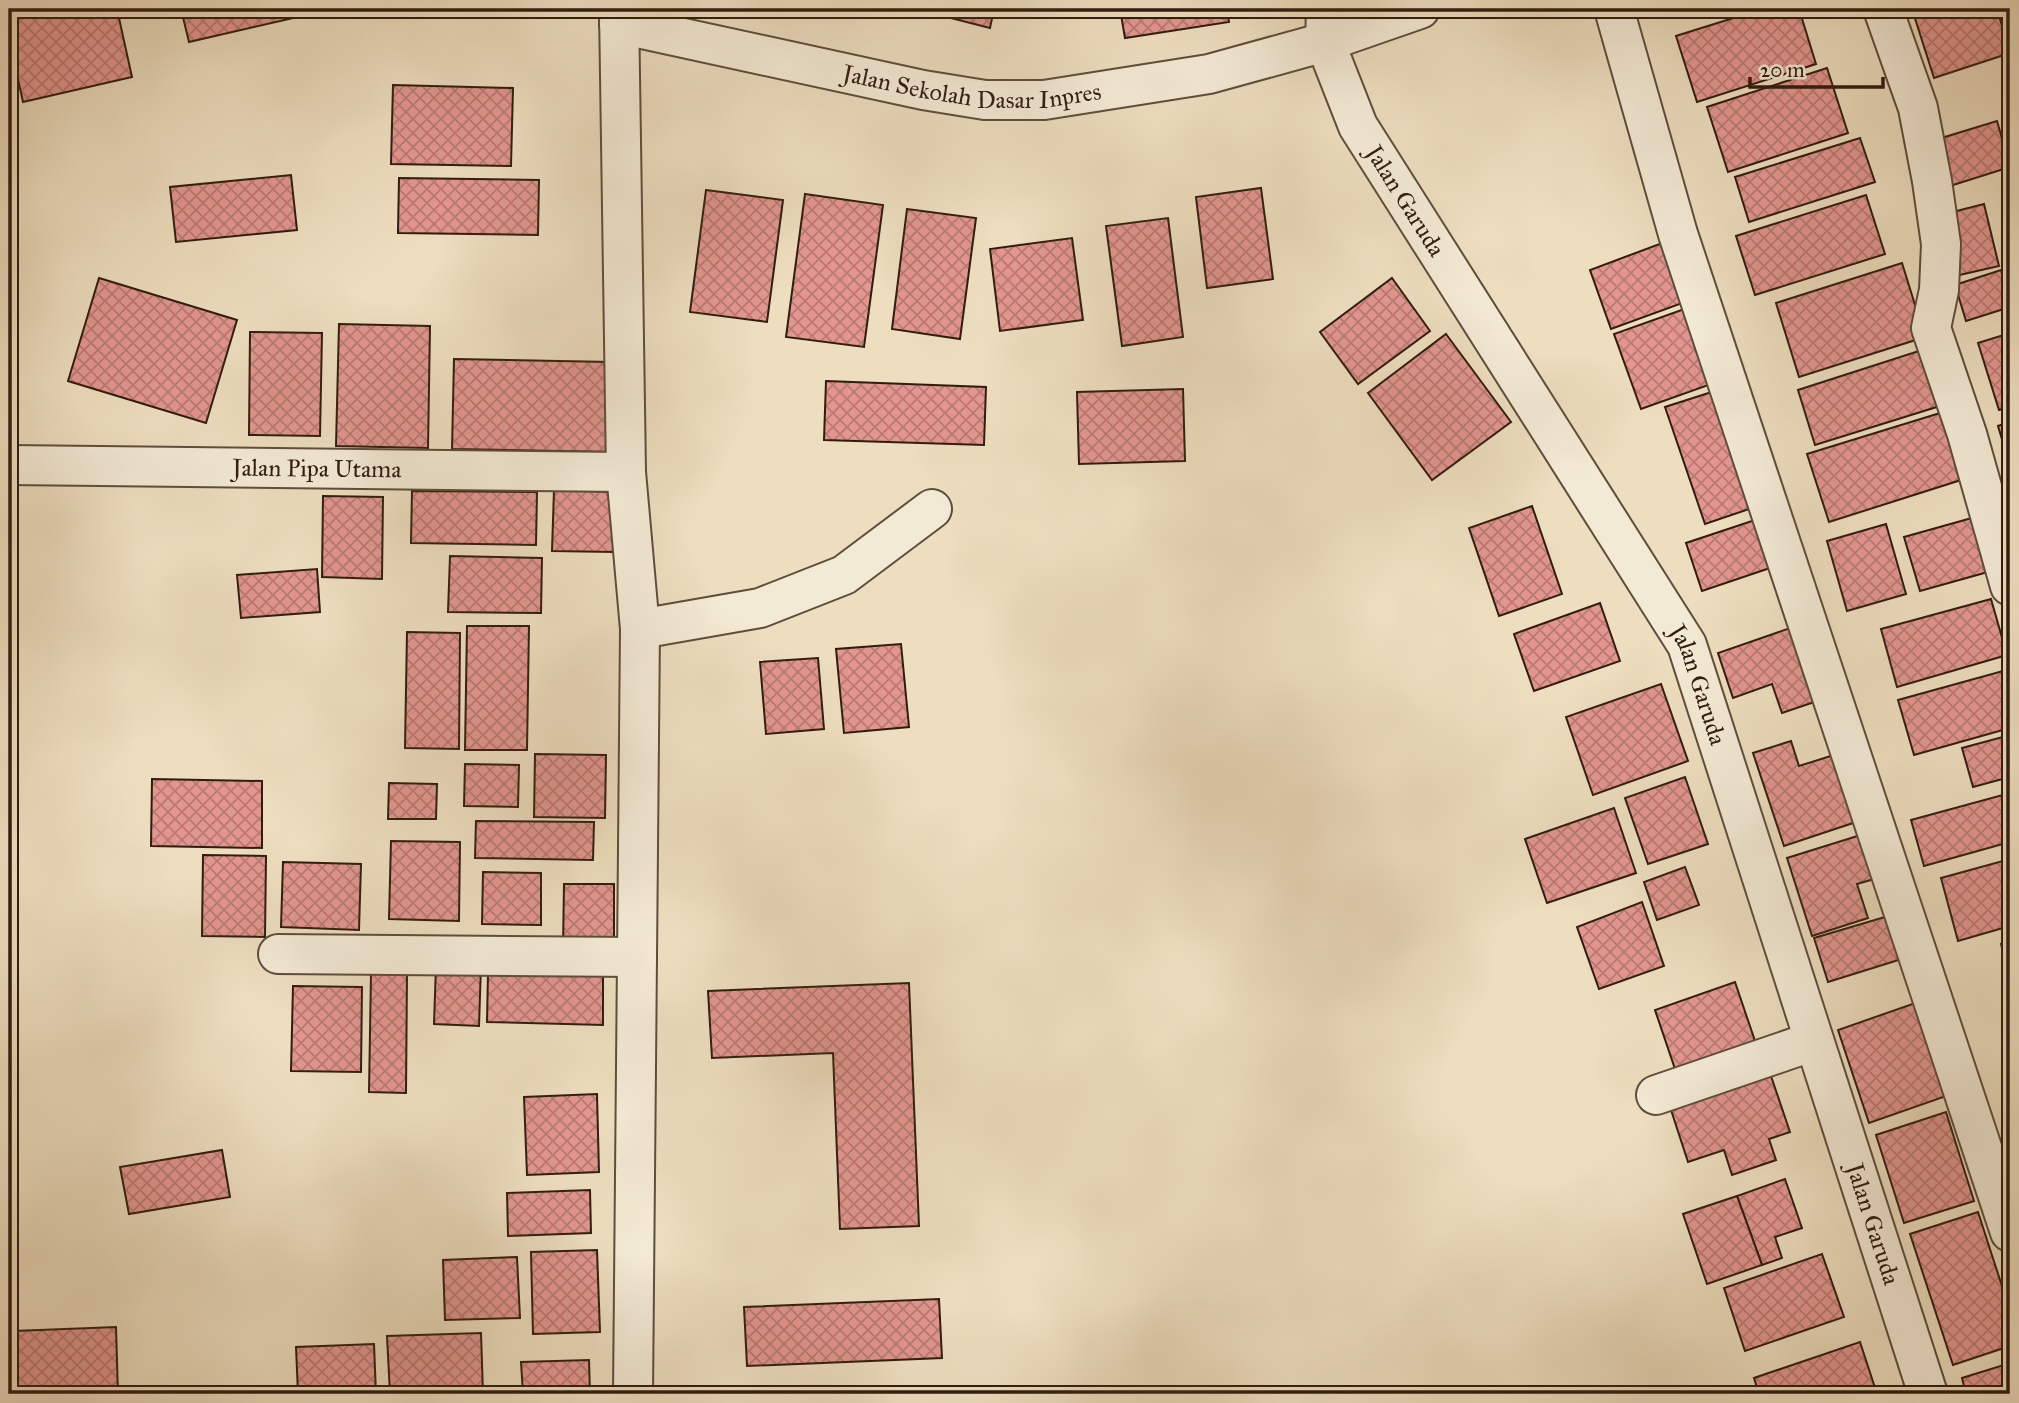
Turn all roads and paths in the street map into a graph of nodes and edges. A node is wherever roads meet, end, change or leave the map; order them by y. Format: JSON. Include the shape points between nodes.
{"nodes":[{"id":1,"x":1420,"y":9,"type":"edge"},
{"id":2,"x":1614,"y":9,"type":"edge"},
{"id":3,"x":1883,"y":9,"type":"edge"},
{"id":4,"x":619,"y":17,"type":"edge"},
{"id":5,"x":1325,"y":26,"type":"edge"},
{"id":6,"x":9,"y":465,"type":"edge"},
{"id":7,"x":626,"y":472,"type":"junction"},
{"id":8,"x":932,"y":509,"type":"dead end"},
{"id":9,"x":2010,"y":586,"type":"edge"},
{"id":10,"x":640,"y":629,"type":"junction"},
{"id":11,"x":278,"y":954,"type":"dead end"},
{"id":12,"x":637,"y":957,"type":"junction"},
{"id":13,"x":1814,"y":1041,"type":"junction"},
{"id":14,"x":1656,"y":1095,"type":"dead end"},
{"id":15,"x":2010,"y":1232,"type":"edge"},
{"id":16,"x":633,"y":1394,"type":"edge"},
{"id":17,"x":1928,"y":1394,"type":"edge"}],
"edges":[{"from":1,"to":5,"type":"street","name":"Jalan Sekolah Dasar Inpres"},
{"from":2,"to":15,"type":"street","via":[[1678,234]]},
{"from":3,"to":9,"type":"street","via":[[1918,108],[1932,181],[1941,244],[1931,328]]},
{"from":4,"to":5,"type":"street","name":"Jalan Sekolah Dasar Inpres","via":[[923,90],[985,100],[1044,100],[1209,74]]},
{"from":4,"to":7,"type":"street"},
{"from":5,"to":13,"type":"street","name":"Jalan Garuda","via":[[1358,126],[1687,645]]},
{"from":6,"to":7,"type":"street","name":"Jalan Pipa Utama"},
{"from":7,"to":10,"type":"street"},
{"from":8,"to":10,"type":"street","via":[[844,575],[761,608]]},
{"from":10,"to":12,"type":"street"},
{"from":11,"to":12,"type":"street"},
{"from":12,"to":16,"type":"street"},
{"from":13,"to":14,"type":"street"},
{"from":13,"to":17,"type":"street","name":"Jalan Garuda"}]}
